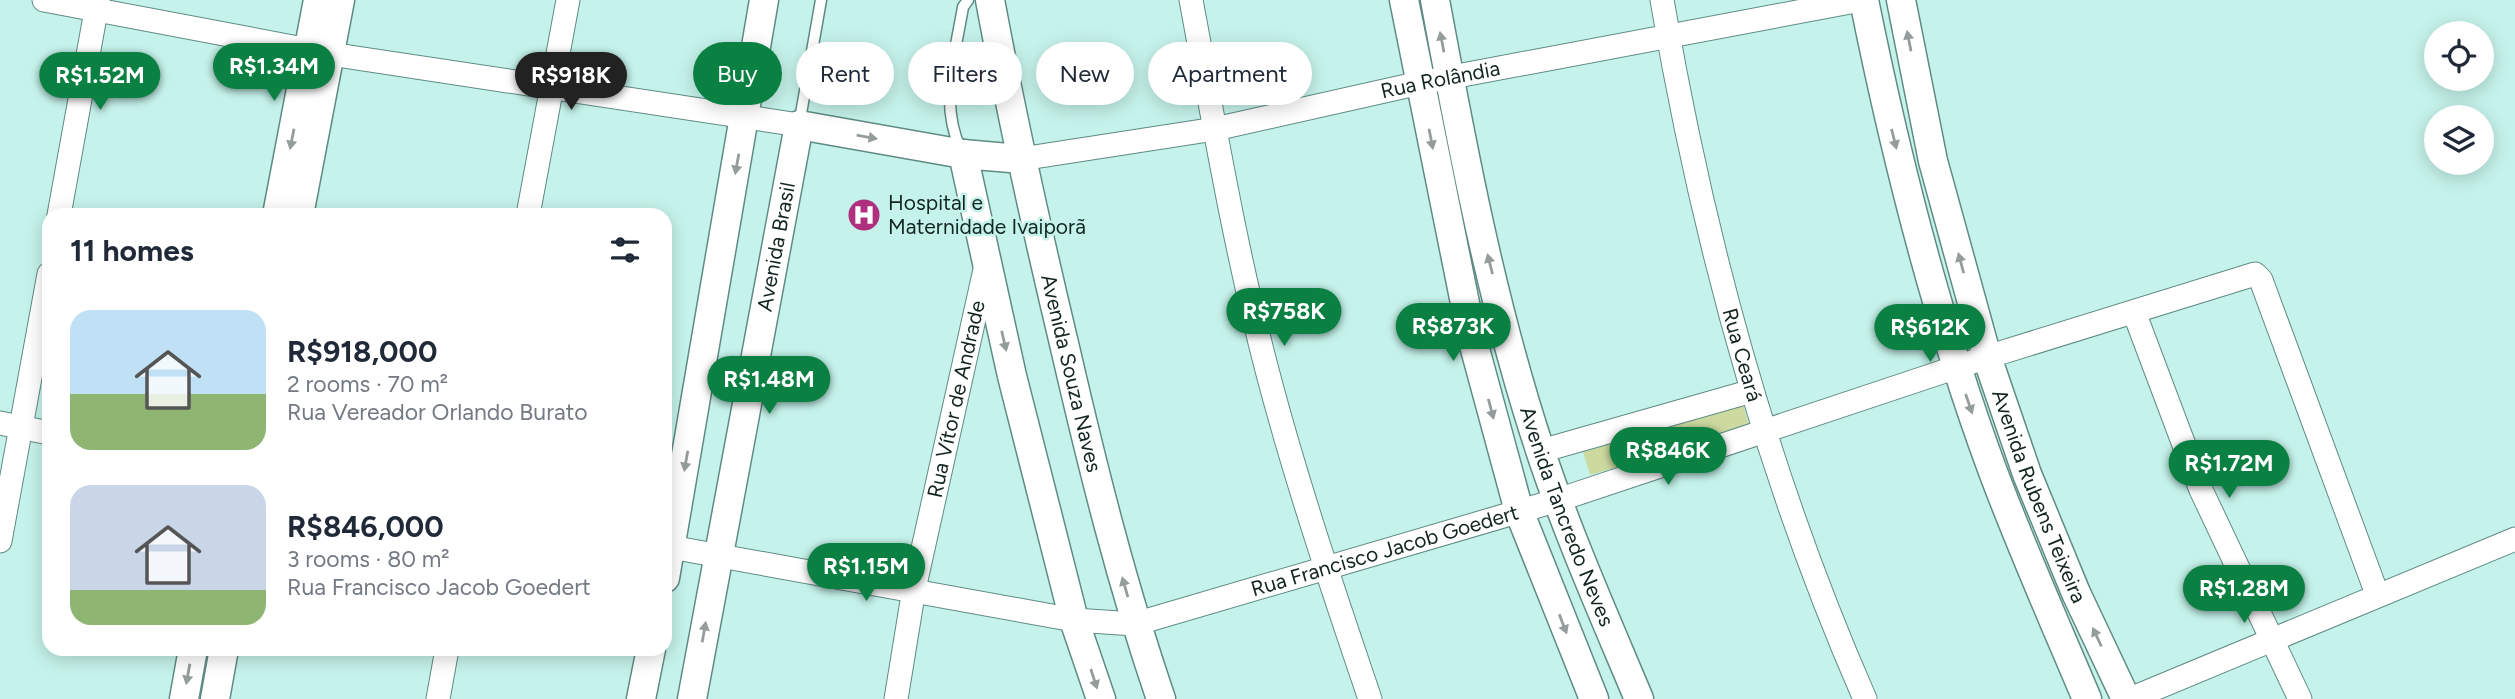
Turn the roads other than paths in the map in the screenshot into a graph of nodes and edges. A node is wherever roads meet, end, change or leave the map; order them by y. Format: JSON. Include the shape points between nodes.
{"nodes":[{"id":1,"x":44,"y":0,"type":"edge"},
{"id":2,"x":318,"y":0,"type":"edge"},
{"id":3,"x":340,"y":0,"type":"edge"},
{"id":4,"x":568,"y":0,"type":"edge"},
{"id":5,"x":764,"y":0,"type":"edge"},
{"id":6,"x":821,"y":0,"type":"edge"},
{"id":7,"x":968,"y":0,"type":"edge"},
{"id":8,"x":990,"y":0,"type":"edge"},
{"id":9,"x":1191,"y":0,"type":"edge"},
{"id":10,"x":1404,"y":0,"type":"edge"},
{"id":11,"x":1435,"y":0,"type":"edge"},
{"id":12,"x":1662,"y":0,"type":"edge"},
{"id":13,"x":1863,"y":0,"type":"edge"},
{"id":14,"x":1901,"y":0,"type":"edge"},
{"id":15,"x":97,"y":5,"type":"edge"},
{"id":16,"x":1668,"y":37,"type":"junction"},
{"id":17,"x":319,"y":52,"type":"junction"},
{"id":18,"x":1449,"y":78,"type":"junction"},
{"id":19,"x":1420,"y":83,"type":"junction"},
{"id":20,"x":553,"y":86,"type":"junction"},
{"id":21,"x":745,"y":117,"type":"junction"},
{"id":22,"x":799,"y":125,"type":"junction"},
{"id":23,"x":1214,"y":129,"type":"junction"},
{"id":24,"x":963,"y":154,"type":"junction"},
{"id":25,"x":1021,"y":159,"type":"junction"},
{"id":26,"x":61,"y":208,"type":"edge"},
{"id":27,"x":279,"y":208,"type":"edge"},
{"id":28,"x":300,"y":208,"type":"edge"},
{"id":29,"x":529,"y":208,"type":"edge"},
{"id":30,"x":986,"y":265,"type":"junction"},
{"id":31,"x":42,"y":302,"type":"edge"},
{"id":32,"x":2134,"y":312,"type":"junction"},
{"id":33,"x":1987,"y":357,"type":"junction"},
{"id":34,"x":1957,"y":369,"type":"junction"},
{"id":35,"x":1752,"y":391,"type":"junction"},
{"id":36,"x":11,"y":425,"type":"edge"},
{"id":37,"x":42,"y":432,"type":"edge"},
{"id":38,"x":1765,"y":433,"type":"junction"},
{"id":39,"x":1541,"y":451,"type":"junction"},
{"id":40,"x":1558,"y":500,"type":"junction"},
{"id":41,"x":1519,"y":511,"type":"junction"},
{"id":42,"x":672,"y":525,"type":"edge"},
{"id":43,"x":2515,"y":539,"type":"edge"},
{"id":44,"x":0,"y":541,"type":"edge"},
{"id":45,"x":672,"y":548,"type":"edge"},
{"id":46,"x":717,"y":555,"type":"junction"},
{"id":47,"x":1325,"y":567,"type":"junction"},
{"id":48,"x":914,"y":589,"type":"junction"},
{"id":49,"x":2377,"y":594,"type":"junction"},
{"id":50,"x":1074,"y":620,"type":"junction"},
{"id":51,"x":1135,"y":624,"type":"junction"},
{"id":52,"x":2269,"y":639,"type":"junction"},
{"id":53,"x":192,"y":656,"type":"edge"},
{"id":54,"x":223,"y":656,"type":"edge"},
{"id":55,"x":446,"y":656,"type":"edge"},
{"id":56,"x":650,"y":656,"type":"edge"},
{"id":57,"x":184,"y":699,"type":"edge"},
{"id":58,"x":215,"y":699,"type":"edge"},
{"id":59,"x":438,"y":699,"type":"edge"},
{"id":60,"x":641,"y":699,"type":"edge"},
{"id":61,"x":692,"y":699,"type":"edge"},
{"id":62,"x":896,"y":699,"type":"edge"},
{"id":63,"x":1101,"y":699,"type":"edge"},
{"id":64,"x":1161,"y":699,"type":"edge"},
{"id":65,"x":1370,"y":699,"type":"edge"},
{"id":66,"x":1594,"y":699,"type":"edge"},
{"id":67,"x":1639,"y":699,"type":"edge"},
{"id":68,"x":1865,"y":699,"type":"edge"},
{"id":69,"x":2087,"y":699,"type":"edge"},
{"id":70,"x":2128,"y":699,"type":"edge"},
{"id":71,"x":2300,"y":699,"type":"edge"}],
"edges":[{"from":1,"to":15,"type":"street"},
{"from":2,"to":17,"type":"street"},
{"from":3,"to":17,"type":"street"},
{"from":4,"to":20,"type":"street"},
{"from":5,"to":21,"type":"street"},
{"from":6,"to":22,"type":"lane","name":"Avenida Brasil"},
{"from":7,"to":24,"type":"lane","via":[[949,92],[952,132]]},
{"from":8,"to":25,"type":"street","name":"Avenida Souza Naves"},
{"from":9,"to":23,"type":"street"},
{"from":10,"to":19,"type":"street","name":"Avenida Tancredo Neves"},
{"from":18,"to":11,"type":"street","name":"Avenida Tancredo Neves","one_way":true},
{"from":12,"to":16,"type":"street","name":"Rua Ceará"},
{"from":13,"to":16,"type":"street","name":"Rua Rolândia"},
{"from":13,"to":34,"type":"street","name":"Avenida Rubens Teixeira","one_way":true,"via":[[1911,208]]},
{"from":33,"to":14,"type":"street","name":"Avenida Rubens Teixeira","one_way":true,"via":[[1933,161]]},
{"from":15,"to":17,"type":"street"},
{"from":15,"to":26,"type":"street"},
{"from":16,"to":18,"type":"street","name":"Rua Rolândia"},
{"from":16,"to":35,"type":"street","name":"Rua Ceará","via":[[1695,169]]},
{"from":17,"to":20,"type":"street"},
{"from":17,"to":27,"type":"street","one_way":true},
{"from":17,"to":28,"type":"street"},
{"from":18,"to":19,"type":"street","name":"Rua Rolândia"},
{"from":39,"to":18,"type":"street","name":"Avenida Tancredo Neves","one_way":true,"via":[[1504,323]]},
{"from":19,"to":23,"type":"street","name":"Rua Rolândia"},
{"from":19,"to":41,"type":"street","name":"Avenida Tancredo Neves","one_way":true,"via":[[1472,338]]},
{"from":20,"to":21,"type":"street"},
{"from":20,"to":29,"type":"street"},
{"from":21,"to":22,"type":"street"},
{"from":21,"to":42,"type":"street","one_way":true},
{"from":22,"to":24,"type":"street","one_way":true},
{"from":22,"to":46,"type":"street","name":"Avenida Brasil"},
{"from":23,"to":25,"type":"street","name":"Rua Rolândia"},
{"from":23,"to":47,"type":"street","via":[[1266,369]]},
{"from":24,"to":25,"type":"street"},
{"from":24,"to":30,"type":"street"},
{"from":51,"to":25,"type":"street","name":"Avenida Souza Naves","one_way":true,"via":[[1101,502]]},
{"from":30,"to":48,"type":"street","name":"Rua Vítor de Andrade"},
{"from":30,"to":50,"type":"street","one_way":true},
{"from":31,"to":36,"type":"street"},
{"from":32,"to":33,"type":"street","name":"Rua Francisco Jacob Goedert"},
{"from":32,"to":49,"type":"street","name":"Rua Francisco Jacob Goedert","via":[[2247,274],[2261,280]]},
{"from":32,"to":52,"type":"street","via":[[2201,490]]},
{"from":33,"to":34,"type":"street","name":"Rua Francisco Jacob Goedert"},
{"from":70,"to":33,"type":"street","name":"Avenida Rubens Teixeira","one_way":true,"via":[[2076,593],[2027,474]]},
{"from":34,"to":38,"type":"street","name":"Rua Francisco Jacob Goedert"},
{"from":34,"to":69,"type":"street","name":"Avenida Rubens Teixeira","one_way":true,"via":[[1992,470]]},
{"from":35,"to":38,"type":"street","name":"Rua Ceará"},
{"from":35,"to":39,"type":"street"},
{"from":36,"to":37,"type":"street"},
{"from":36,"to":44,"type":"street"},
{"from":38,"to":40,"type":"street","name":"Rua Francisco Jacob Goedert"},
{"from":38,"to":68,"type":"street","name":"Rua Ceará","via":[[1810,564]]},
{"from":39,"to":40,"type":"street","name":"Avenida Tancredo Neves"},
{"from":40,"to":41,"type":"street","name":"Rua Francisco Jacob Goedert"},
{"from":40,"to":67,"type":"street","name":"Avenida Tancredo Neves"},
{"from":41,"to":47,"type":"street","name":"Rua Francisco Jacob Goedert"},
{"from":41,"to":66,"type":"street","name":"Avenida Tancredo Neves","one_way":true},
{"from":43,"to":49,"type":"street"},
{"from":45,"to":46,"type":"street","name":"Rua Francisco Jacob Goedert"},
{"from":46,"to":48,"type":"street","name":"Rua Francisco Jacob Goedert"},
{"from":61,"to":46,"type":"street","name":"Avenida Brasil","one_way":true},
{"from":47,"to":51,"type":"street","name":"Rua Francisco Jacob Goedert"},
{"from":47,"to":65,"type":"street"},
{"from":48,"to":50,"type":"street","name":"Rua Francisco Jacob Goedert"},
{"from":48,"to":62,"type":"street","name":"Rua Vítor de Andrade"},
{"from":49,"to":52,"type":"street"},
{"from":50,"to":51,"type":"street","name":"Rua Francisco Jacob Goedert"},
{"from":50,"to":63,"type":"street","one_way":true},
{"from":51,"to":64,"type":"street","name":"Avenida Souza Naves"},
{"from":52,"to":70,"type":"street"},
{"from":52,"to":71,"type":"street"},
{"from":53,"to":57,"type":"street","one_way":true},
{"from":54,"to":58,"type":"street"},
{"from":55,"to":59,"type":"street"},
{"from":56,"to":60,"type":"street"}]}
